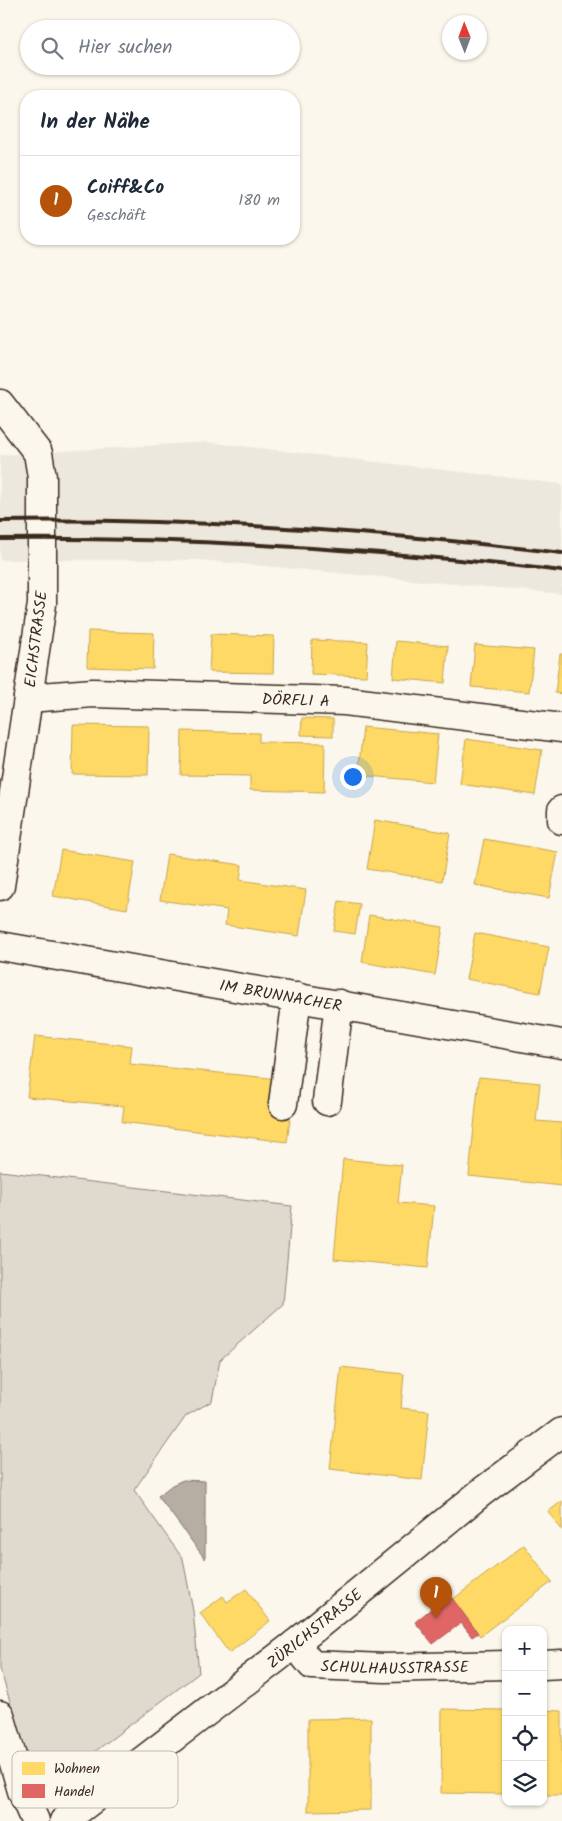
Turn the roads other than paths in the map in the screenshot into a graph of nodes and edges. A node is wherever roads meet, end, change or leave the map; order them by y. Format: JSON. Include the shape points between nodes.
{"nodes":[{"id":1,"x":0,"y":404,"type":"edge"},
{"id":2,"x":28,"y":698,"type":"junction"},
{"id":3,"x":562,"y":728,"type":"edge"},
{"id":4,"x":562,"y":810,"type":"edge"},
{"id":5,"x":562,"y":820,"type":"edge"},
{"id":6,"x":0,"y":886,"type":"edge"},
{"id":7,"x":0,"y":946,"type":"edge"},
{"id":8,"x":297,"y":997,"type":"junction"},
{"id":9,"x":339,"y":1004,"type":"junction"},
{"id":10,"x":562,"y":1044,"type":"edge"},
{"id":11,"x":327,"y":1101,"type":"dead end"},
{"id":12,"x":283,"y":1104,"type":"dead end"},
{"id":13,"x":562,"y":1432,"type":"edge"},
{"id":14,"x":295,"y":1644,"type":"junction"},
{"id":15,"x":547,"y":1664,"type":"edge"},
{"id":16,"x":562,"y":1664,"type":"edge"},
{"id":17,"x":502,"y":1666,"type":"edge"},
{"id":18,"x":0,"y":1715,"type":"edge"},
{"id":19,"x":155,"y":1751,"type":"edge"},
{"id":20,"x":12,"y":1756,"type":"edge"},
{"id":21,"x":29,"y":1808,"type":"edge"},
{"id":22,"x":81,"y":1808,"type":"edge"},
{"id":23,"x":35,"y":1821,"type":"edge"},
{"id":24,"x":64,"y":1821,"type":"edge"}],
"edges":[{"from":1,"to":2,"type":"street","name":"EICHSTRASSE","via":[[38,453],[42,477],[42,604]]},
{"from":2,"to":3,"type":"street","name":"DÖRFLI A","via":[[93,693],[344,701]]},
{"from":2,"to":6,"type":"street","name":"EICHSTRASSE"},
{"from":4,"to":5,"type":"street"},
{"from":7,"to":8,"type":"street","name":"IM BRUNNACHER"},
{"from":8,"to":9,"type":"street","name":"IM BRUNNACHER"},
{"from":8,"to":12,"type":"street"},
{"from":9,"to":10,"type":"street","name":"IM BRUNNACHER"},
{"from":9,"to":11,"type":"street"},
{"from":13,"to":14,"type":"street","name":"ZÜRICHSTRASSE","via":[[483,1491]]},
{"from":14,"to":17,"type":"street","name":"SCHULHAUSSTRASSE","via":[[312,1665],[385,1668]]},
{"from":14,"to":19,"type":"street","name":"ZÜRICHSTRASSE"},
{"from":15,"to":16,"type":"street"},
{"from":18,"to":20,"type":"street"},
{"from":21,"to":23,"type":"street"},
{"from":22,"to":24,"type":"street","name":"ZÜRICHSTRASSE"}]}
